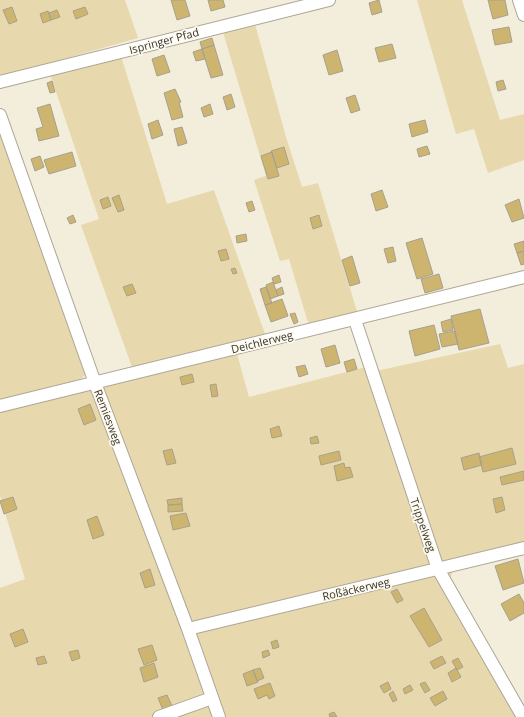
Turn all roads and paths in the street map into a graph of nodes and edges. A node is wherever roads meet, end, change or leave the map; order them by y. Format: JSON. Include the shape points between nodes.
{"nodes":[{"id":1,"x":329,"y":0,"type":"edge"},
{"id":2,"x":519,"y":0,"type":"edge"},
{"id":3,"x":524,"y":16,"type":"edge"},
{"id":4,"x":0,"y":82,"type":"edge"},
{"id":5,"x":0,"y":115,"type":"edge"},
{"id":6,"x":524,"y":277,"type":"edge"},
{"id":7,"x":355,"y":320,"type":"junction"},
{"id":8,"x":95,"y":383,"type":"junction"},
{"id":9,"x":0,"y":406,"type":"edge"},
{"id":10,"x":524,"y":548,"type":"edge"},
{"id":11,"x":438,"y":570,"type":"junction"},
{"id":12,"x":188,"y":630,"type":"junction"},
{"id":13,"x":212,"y":698,"type":"junction"},
{"id":14,"x":160,"y":717,"type":"edge"},
{"id":15,"x":219,"y":717,"type":"edge"},
{"id":16,"x":523,"y":717,"type":"edge"}],
"edges":[{"from":1,"to":4,"type":"lane","name":"Ispringer Pfad"},
{"from":2,"to":3,"type":"lane"},
{"from":5,"to":8,"type":"lane","name":"Remiesweg"},
{"from":6,"to":7,"type":"lane","name":"Deichlerweg"},
{"from":7,"to":8,"type":"lane","name":"Deichlerweg"},
{"from":7,"to":11,"type":"lane","name":"Trippelweg"},
{"from":8,"to":9,"type":"lane","name":"Deichlerweg"},
{"from":8,"to":12,"type":"lane","name":"Remiesweg"},
{"from":10,"to":11,"type":"lane","name":"Roßäckerweg"},
{"from":11,"to":12,"type":"lane","name":"Roßäckerweg"},
{"from":11,"to":16,"type":"lane","name":"Trippelweg"},
{"from":12,"to":13,"type":"lane","name":"Remiesweg"},
{"from":13,"to":14,"type":"lane"},
{"from":13,"to":15,"type":"lane","name":"Remiesweg"}]}
